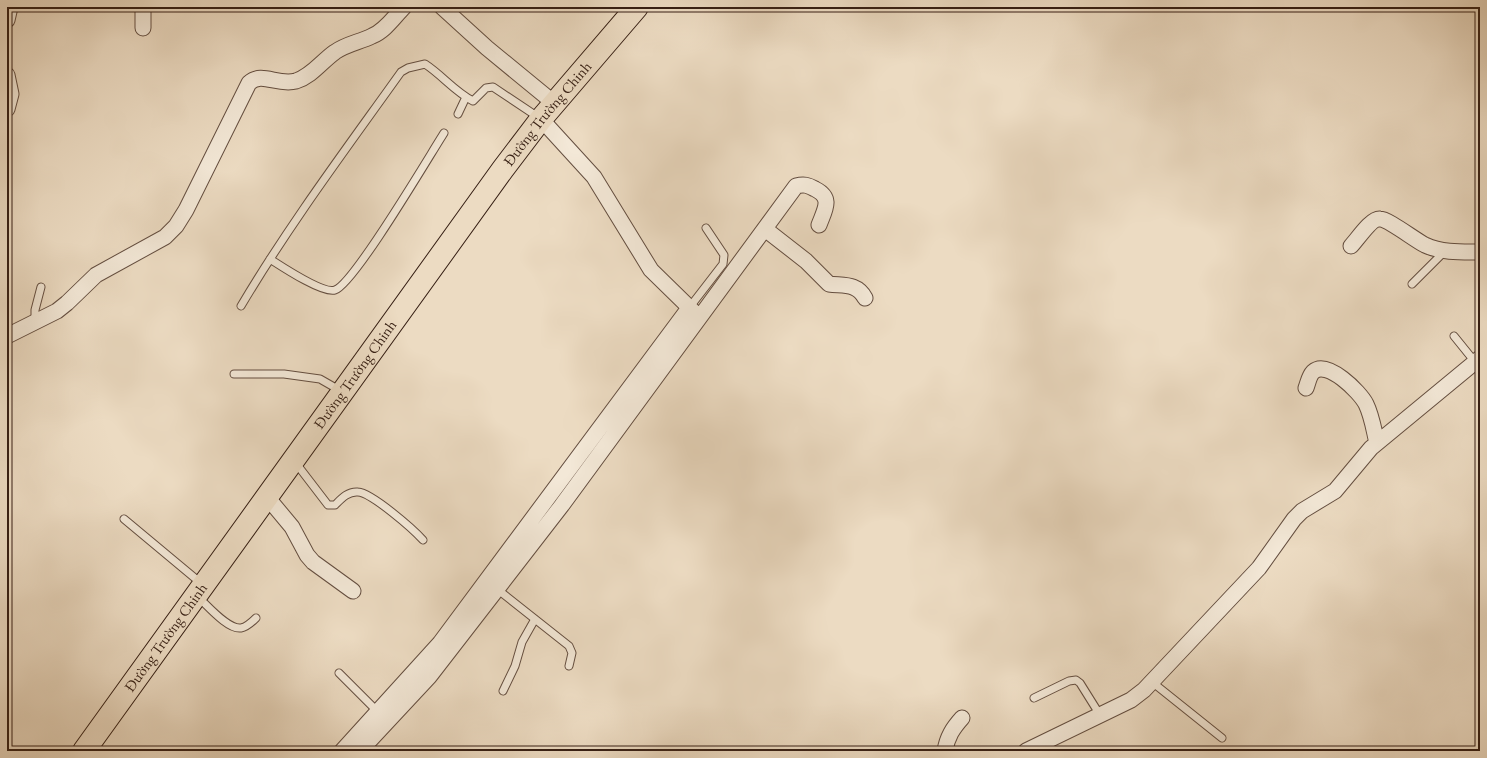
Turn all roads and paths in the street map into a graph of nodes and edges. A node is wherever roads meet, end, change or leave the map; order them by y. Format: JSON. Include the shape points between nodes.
{"nodes":[{"id":1,"x":10,"y":7,"type":"edge"},
{"id":2,"x":143,"y":7,"type":"edge"},
{"id":3,"x":404,"y":7,"type":"edge"},
{"id":4,"x":442,"y":7,"type":"edge"},
{"id":5,"x":637,"y":7,"type":"edge"},
{"id":6,"x":7,"y":20,"type":"edge"},
{"id":7,"x":143,"y":28,"type":"dead end"},
{"id":8,"x":7,"y":75,"type":"edge"},
{"id":9,"x":466,"y":97,"type":"junction"},
{"id":10,"x":7,"y":109,"type":"edge"},
{"id":11,"x":548,"y":111,"type":"junction"},
{"id":12,"x":458,"y":114,"type":"dead end"},
{"id":13,"x":444,"y":134,"type":"dead end"},
{"id":14,"x":819,"y":224,"type":"dead end"},
{"id":15,"x":706,"y":228,"type":"dead end"},
{"id":16,"x":765,"y":229,"type":"junction"},
{"id":17,"x":1351,"y":246,"type":"dead end"},
{"id":18,"x":1445,"y":250,"type":"junction"},
{"id":19,"x":1480,"y":252,"type":"edge"},
{"id":20,"x":270,"y":259,"type":"junction"},
{"id":21,"x":1412,"y":284,"type":"dead end"},
{"id":22,"x":40,"y":287,"type":"dead end"},
{"id":23,"x":865,"y":298,"type":"dead end"},
{"id":24,"x":241,"y":306,"type":"dead end"},
{"id":25,"x":695,"y":312,"type":"junction"},
{"id":26,"x":35,"y":322,"type":"junction"},
{"id":27,"x":7,"y":336,"type":"edge"},
{"id":28,"x":1454,"y":336,"type":"dead end"},
{"id":29,"x":1478,"y":360,"type":"edge"},
{"id":30,"x":234,"y":374,"type":"dead end"},
{"id":31,"x":1306,"y":388,"type":"dead end"},
{"id":32,"x":343,"y":392,"type":"junction"},
{"id":33,"x":1377,"y":443,"type":"junction"},
{"id":34,"x":294,"y":460,"type":"junction"},
{"id":35,"x":267,"y":497,"type":"junction"},
{"id":36,"x":556,"y":500,"type":"junction"},
{"id":37,"x":124,"y":519,"type":"dead end"},
{"id":38,"x":423,"y":540,"type":"dead end"},
{"id":39,"x":497,"y":589,"type":"junction"},
{"id":40,"x":200,"y":590,"type":"junction"},
{"id":41,"x":352,"y":591,"type":"dead end"},
{"id":42,"x":256,"y":618,"type":"dead end"},
{"id":43,"x":535,"y":618,"type":"junction"},
{"id":44,"x":569,"y":666,"type":"dead end"},
{"id":45,"x":339,"y":673,"type":"dead end"},
{"id":46,"x":1152,"y":682,"type":"junction"},
{"id":47,"x":503,"y":691,"type":"dead end"},
{"id":48,"x":1034,"y":698,"type":"dead end"},
{"id":49,"x":378,"y":712,"type":"junction"},
{"id":50,"x":1100,"y":715,"type":"junction"},
{"id":51,"x":962,"y":718,"type":"dead end"},
{"id":52,"x":1222,"y":738,"type":"dead end"},
{"id":53,"x":1050,"y":745,"type":"edge"},
{"id":54,"x":84,"y":751,"type":"edge"},
{"id":55,"x":342,"y":751,"type":"edge"},
{"id":56,"x":360,"y":751,"type":"edge"},
{"id":57,"x":945,"y":751,"type":"edge"},
{"id":58,"x":1026,"y":751,"type":"edge"}],
"edges":[{"from":1,"to":6,"type":"street"},
{"from":2,"to":7,"type":"street"},
{"from":3,"to":26,"type":"street","via":[[374,36],[341,48],[297,81],[286,83],[261,77],[254,78],[249,83],[176,226],[165,237],[96,275],[67,303]]},
{"from":4,"to":11,"type":"street","via":[[487,48]]},
{"from":5,"to":11,"type":"highway","name":"Đường Trường Chinh"},
{"from":8,"to":10,"type":"street","via":[[11,94]]},
{"from":9,"to":11,"type":"lane","via":[[473,101],[486,88],[494,87]]},
{"from":9,"to":12,"type":"lane"},
{"from":9,"to":20,"type":"lane","via":[[425,64],[401,72]]},
{"from":11,"to":25,"type":"street","via":[[594,177],[651,270]]},
{"from":11,"to":32,"type":"highway","name":"Đường Trường Chinh"},
{"from":13,"to":20,"type":"lane","via":[[346,283],[334,290],[326,290],[300,278]]},
{"from":14,"to":16,"type":"street","via":[[826,208],[825,196],[805,184],[796,186]]},
{"from":15,"to":25,"type":"lane","via":[[724,255],[723,264]]},
{"from":16,"to":23,"type":"street","via":[[806,261],[829,284],[853,286],[861,291]]},
{"from":16,"to":25,"type":"street"},
{"from":17,"to":18,"type":"street","via":[[1374,220],[1380,219],[1426,245]]},
{"from":18,"to":19,"type":"street"},
{"from":18,"to":21,"type":"lane"},
{"from":20,"to":24,"type":"lane"},
{"from":22,"to":26,"type":"lane"},
{"from":25,"to":36,"type":"street"},
{"from":26,"to":27,"type":"street"},
{"from":28,"to":29,"type":"lane"},
{"from":29,"to":33,"type":"street"},
{"from":30,"to":32,"type":"lane","via":[[284,374],[320,379]]},
{"from":31,"to":33,"type":"street","via":[[1310,377],[1318,369],[1326,369],[1345,380],[1366,404]]},
{"from":32,"to":34,"type":"highway","name":"Đường Trường Chinh"},
{"from":33,"to":46,"type":"street","via":[[1364,455],[1343,484],[1294,519],[1258,568]]},
{"from":34,"to":35,"type":"highway","name":"Đường Trường Chinh"},
{"from":34,"to":38,"type":"lane","via":[[328,505],[335,505],[348,493],[359,492],[411,527]]},
{"from":35,"to":40,"type":"highway","name":"Đường Trường Chinh"},
{"from":35,"to":41,"type":"street","via":[[292,527],[313,562]]},
{"from":36,"to":39,"type":"street"},
{"from":36,"to":49,"type":"street","via":[[440,643]]},
{"from":37,"to":40,"type":"lane"},
{"from":39,"to":43,"type":"lane"},
{"from":39,"to":56,"type":"street","via":[[417,692]]},
{"from":40,"to":42,"type":"lane","via":[[229,625],[239,628]]},
{"from":40,"to":54,"type":"highway","name":"Đường Trường Chinh"},
{"from":43,"to":44,"type":"lane","via":[[569,646],[572,653]]},
{"from":43,"to":47,"type":"lane","via":[[522,642],[515,666]]},
{"from":45,"to":49,"type":"lane"},
{"from":46,"to":50,"type":"street","via":[[1131,700]]},
{"from":46,"to":52,"type":"lane"},
{"from":48,"to":50,"type":"lane","via":[[1076,680]]},
{"from":49,"to":55,"type":"street"},
{"from":50,"to":53,"type":"street"},
{"from":51,"to":57,"type":"street","via":[[953,728]]},
{"from":53,"to":58,"type":"street"}]}
